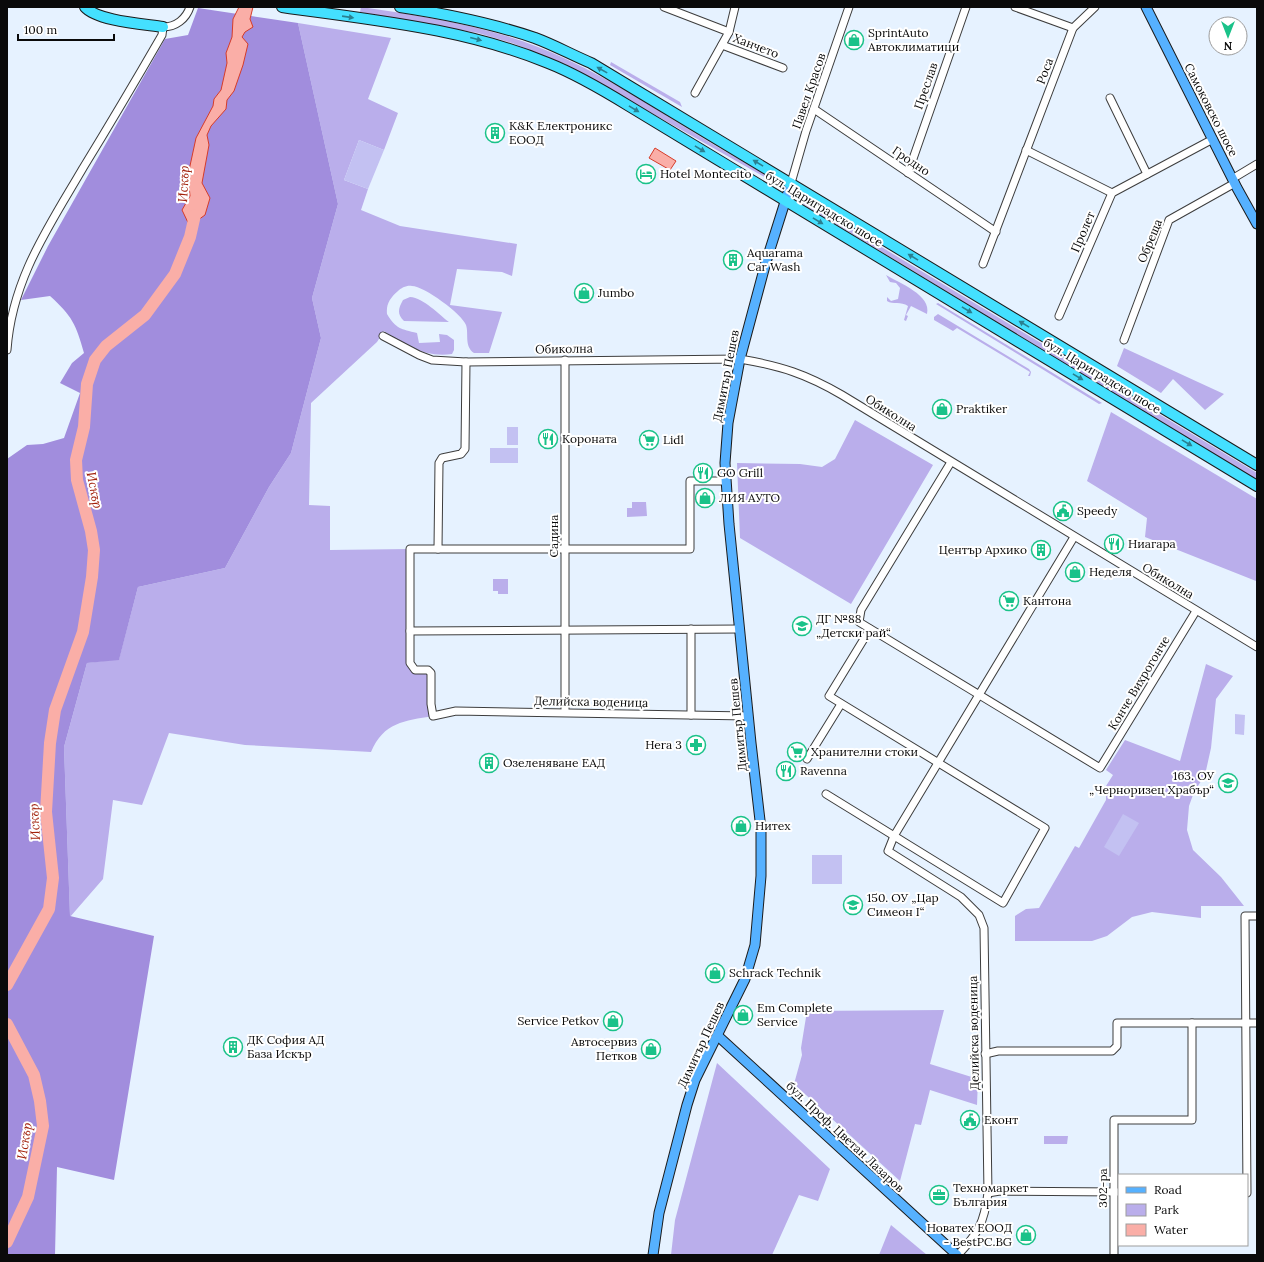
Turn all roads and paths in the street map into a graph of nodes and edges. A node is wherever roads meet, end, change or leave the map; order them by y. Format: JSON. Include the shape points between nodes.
{"nodes":[{"id":1,"x":85,"y":7,"type":"edge"},
{"id":2,"x":190,"y":7,"type":"edge"},
{"id":3,"x":282,"y":7,"type":"edge"},
{"id":4,"x":400,"y":7,"type":"edge"},
{"id":5,"x":664,"y":7,"type":"edge"},
{"id":6,"x":735,"y":7,"type":"edge"},
{"id":7,"x":849,"y":7,"type":"edge"},
{"id":8,"x":966,"y":7,"type":"edge"},
{"id":9,"x":1015,"y":7,"type":"edge"},
{"id":10,"x":1095,"y":7,"type":"edge"},
{"id":11,"x":1146,"y":7,"type":"edge"},
{"id":12,"x":163,"y":27,"type":"junction"},
{"id":13,"x":1072,"y":28,"type":"junction"},
{"id":14,"x":729,"y":32,"type":"junction"},
{"id":15,"x":722,"y":45,"type":"junction"},
{"id":16,"x":783,"y":68,"type":"dead end"},
{"id":17,"x":695,"y":93,"type":"dead end"},
{"id":18,"x":1110,"y":98,"type":"dead end"},
{"id":19,"x":814,"y":109,"type":"junction"},
{"id":20,"x":1213,"y":139,"type":"junction"},
{"id":21,"x":1026,"y":150,"type":"junction"},
{"id":22,"x":1257,"y":164,"type":"edge"},
{"id":23,"x":908,"y":173,"type":"junction"},
{"id":24,"x":1147,"y":174,"type":"junction"},
{"id":25,"x":1233,"y":181,"type":"junction"},
{"id":26,"x":791,"y":183,"type":"junction"},
{"id":27,"x":1112,"y":194,"type":"junction"},
{"id":28,"x":785,"y":201,"type":"junction"},
{"id":29,"x":1257,"y":224,"type":"edge"},
{"id":30,"x":996,"y":232,"type":"junction"},
{"id":31,"x":983,"y":264,"type":"dead end"},
{"id":32,"x":1059,"y":316,"type":"dead end"},
{"id":33,"x":383,"y":336,"type":"dead end"},
{"id":34,"x":1124,"y":340,"type":"dead end"},
{"id":35,"x":7,"y":350,"type":"edge"},
{"id":36,"x":740,"y":359,"type":"junction"},
{"id":37,"x":565,"y":360,"type":"junction"},
{"id":38,"x":466,"y":362,"type":"junction"},
{"id":39,"x":951,"y":462,"type":"junction"},
{"id":40,"x":1257,"y":465,"type":"edge"},
{"id":41,"x":726,"y":481,"type":"junction"},
{"id":42,"x":1257,"y":486,"type":"edge"},
{"id":43,"x":1074,"y":537,"type":"junction"},
{"id":44,"x":438,"y":549,"type":"junction"},
{"id":45,"x":565,"y":549,"type":"junction"},
{"id":46,"x":1196,"y":610,"type":"junction"},
{"id":47,"x":690,"y":629,"type":"junction"},
{"id":48,"x":740,"y":629,"type":"junction"},
{"id":49,"x":870,"y":629,"type":"junction"},
{"id":50,"x":565,"y":630,"type":"junction"},
{"id":51,"x":410,"y":631,"type":"junction"},
{"id":52,"x":1257,"y":647,"type":"edge"},
{"id":53,"x":979,"y":694,"type":"junction"},
{"id":54,"x":841,"y":704,"type":"junction"},
{"id":55,"x":565,"y":712,"type":"junction"},
{"id":56,"x":691,"y":715,"type":"junction"},
{"id":57,"x":748,"y":716,"type":"junction"},
{"id":58,"x":807,"y":760,"type":"dead end"},
{"id":59,"x":938,"y":763,"type":"junction"},
{"id":60,"x":826,"y":794,"type":"dead end"},
{"id":61,"x":894,"y":836,"type":"junction"},
{"id":62,"x":1257,"y":916,"type":"edge"},
{"id":63,"x":1192,"y":1023,"type":"junction"},
{"id":64,"x":1246,"y":1023,"type":"junction"},
{"id":65,"x":1257,"y":1023,"type":"edge"},
{"id":66,"x":718,"y":1036,"type":"junction"},
{"id":67,"x":985,"y":1054,"type":"junction"},
{"id":68,"x":1247,"y":1174,"type":"edge"},
{"id":69,"x":1117,"y":1192,"type":"edge"},
{"id":70,"x":988,"y":1193,"type":"junction"},
{"id":71,"x":653,"y":1255,"type":"edge"},
{"id":72,"x":957,"y":1255,"type":"edge"},
{"id":73,"x":1114,"y":1255,"type":"edge"}],
"edges":[{"from":1,"to":12,"type":"highway","via":[[93,14],[104,17]]},
{"from":2,"to":12,"type":"street","via":[[183,20],[170,27]]},
{"from":3,"to":28,"type":"highway","name":"бул. Цариградско шосе","one_way":true,"via":[[452,33],[549,63],[609,94]]},
{"from":26,"to":4,"type":"highway","name":"бул. Цариградско шосе","one_way":true,"via":[[610,74],[555,47],[481,22]]},
{"from":5,"to":14,"type":"street","name":"Ханчето"},
{"from":6,"to":14,"type":"street"},
{"from":7,"to":19,"type":"street","name":"Павел Красов"},
{"from":8,"to":23,"type":"street","name":"Преслав"},
{"from":9,"to":13,"type":"street"},
{"from":10,"to":13,"type":"street","name":"Роса"},
{"from":11,"to":20,"type":"main road","name":"Самоковско шосе"},
{"from":12,"to":35,"type":"street","via":[[162,35],[42,238],[21,281],[9,322]]},
{"from":13,"to":21,"type":"street","name":"Роса"},
{"from":14,"to":15,"type":"street"},
{"from":15,"to":16,"type":"street","name":"Ханчето"},
{"from":15,"to":17,"type":"street"},
{"from":18,"to":24,"type":"street"},
{"from":19,"to":23,"type":"street","name":"Гродно"},
{"from":19,"to":26,"type":"street","name":"Павел Красов"},
{"from":20,"to":24,"type":"street"},
{"from":20,"to":25,"type":"main road","name":"Самоковско шосе"},
{"from":21,"to":27,"type":"street"},
{"from":21,"to":30,"type":"street","name":"Роса"},
{"from":22,"to":25,"type":"street","name":"Обреща"},
{"from":23,"to":30,"type":"street","name":"Гродно"},
{"from":24,"to":27,"type":"street"},
{"from":25,"to":29,"type":"main road","name":"Самоковско шосе"},
{"from":25,"to":34,"type":"street","name":"Обреща","via":[[1169,220]]},
{"from":26,"to":28,"type":"main road","name":"Димитър Пешев"},
{"from":40,"to":26,"type":"highway","name":"бул. Цариградско шосе","one_way":true},
{"from":27,"to":32,"type":"street","name":"Пролет"},
{"from":28,"to":36,"type":"main road","name":"Димитър Пешев"},
{"from":28,"to":42,"type":"highway","name":"бул. Цариградско шосе","one_way":true},
{"from":30,"to":31,"type":"street","name":"Роса"},
{"from":33,"to":38,"type":"street","name":"Обиколна","via":[[432,360]]},
{"from":36,"to":37,"type":"street","name":"Обиколна"},
{"from":36,"to":39,"type":"street","name":"Обиколна","via":[[774,365],[810,378]]},
{"from":36,"to":41,"type":"main road","name":"Димитър Пешев","via":[[728,423]]},
{"from":37,"to":38,"type":"street","name":"Обиколна"},
{"from":37,"to":45,"type":"street","name":"Садина"},
{"from":38,"to":44,"type":"street","via":[[466,445],[464,452],[442,458],[439,463]]},
{"from":39,"to":43,"type":"street","name":"Обиколна"},
{"from":39,"to":49,"type":"street","via":[[861,610],[859,622]]},
{"from":41,"to":45,"type":"street","via":[[690,481],[690,549]]},
{"from":41,"to":48,"type":"main road","name":"Димитър Пешев"},
{"from":43,"to":46,"type":"street","name":"Обиколна"},
{"from":43,"to":53,"type":"street"},
{"from":44,"to":45,"type":"street"},
{"from":44,"to":51,"type":"street","via":[[410,549]]},
{"from":45,"to":50,"type":"street","name":"Садина"},
{"from":46,"to":52,"type":"street","name":"Обиколна"},
{"from":46,"to":53,"type":"street","name":"Конче Вихрогонче","via":[[1100,768]]},
{"from":47,"to":48,"type":"street"},
{"from":47,"to":50,"type":"street"},
{"from":47,"to":56,"type":"street"},
{"from":48,"to":57,"type":"main road","name":"Димитър Пешев"},
{"from":49,"to":53,"type":"street"},
{"from":49,"to":54,"type":"street","via":[[829,696]]},
{"from":50,"to":51,"type":"street"},
{"from":50,"to":55,"type":"street","name":"Садина"},
{"from":51,"to":55,"type":"street","name":"Делийска воденица","via":[[410,663],[415,670],[428,670],[431,673],[433,716],[456,711]]},
{"from":53,"to":59,"type":"street"},
{"from":54,"to":58,"type":"street"},
{"from":54,"to":59,"type":"street"},
{"from":55,"to":56,"type":"street","name":"Делийска воденица"},
{"from":56,"to":57,"type":"street","name":"Делийска воденица"},
{"from":57,"to":66,"type":"main road","name":"Димитър Пешев","via":[[762,829],[755,945],[745,979]]},
{"from":59,"to":61,"type":"street"},
{"from":59,"to":61,"type":"street","via":[[1045,828],[1003,903]]},
{"from":60,"to":61,"type":"street"},
{"from":61,"to":67,"type":"street","name":"Делийска воденица","via":[[888,851],[961,896],[979,915],[985,940]]},
{"from":62,"to":64,"type":"street","via":[[1245,916]]},
{"from":63,"to":64,"type":"street"},
{"from":63,"to":67,"type":"street","via":[[1117,1023],[1116,1046],[1110,1051]]},
{"from":63,"to":69,"type":"street","name":"302-ра","via":[[1192,1120],[1114,1120]]},
{"from":64,"to":65,"type":"street"},
{"from":64,"to":68,"type":"street"},
{"from":66,"to":71,"type":"main road","name":"Димитър Пешев","via":[[695,1080],[687,1105],[658,1213]]},
{"from":66,"to":72,"type":"main road","name":"бул. Проф. Цветан Лазаров"},
{"from":67,"to":70,"type":"street","name":"Делийска воденица"},
{"from":69,"to":70,"type":"street"},
{"from":69,"to":73,"type":"street","name":"302-ра"},
{"from":70,"to":72,"type":"street","name":"Делийска воденица","via":[[985,1214],[973,1240]]}]}
